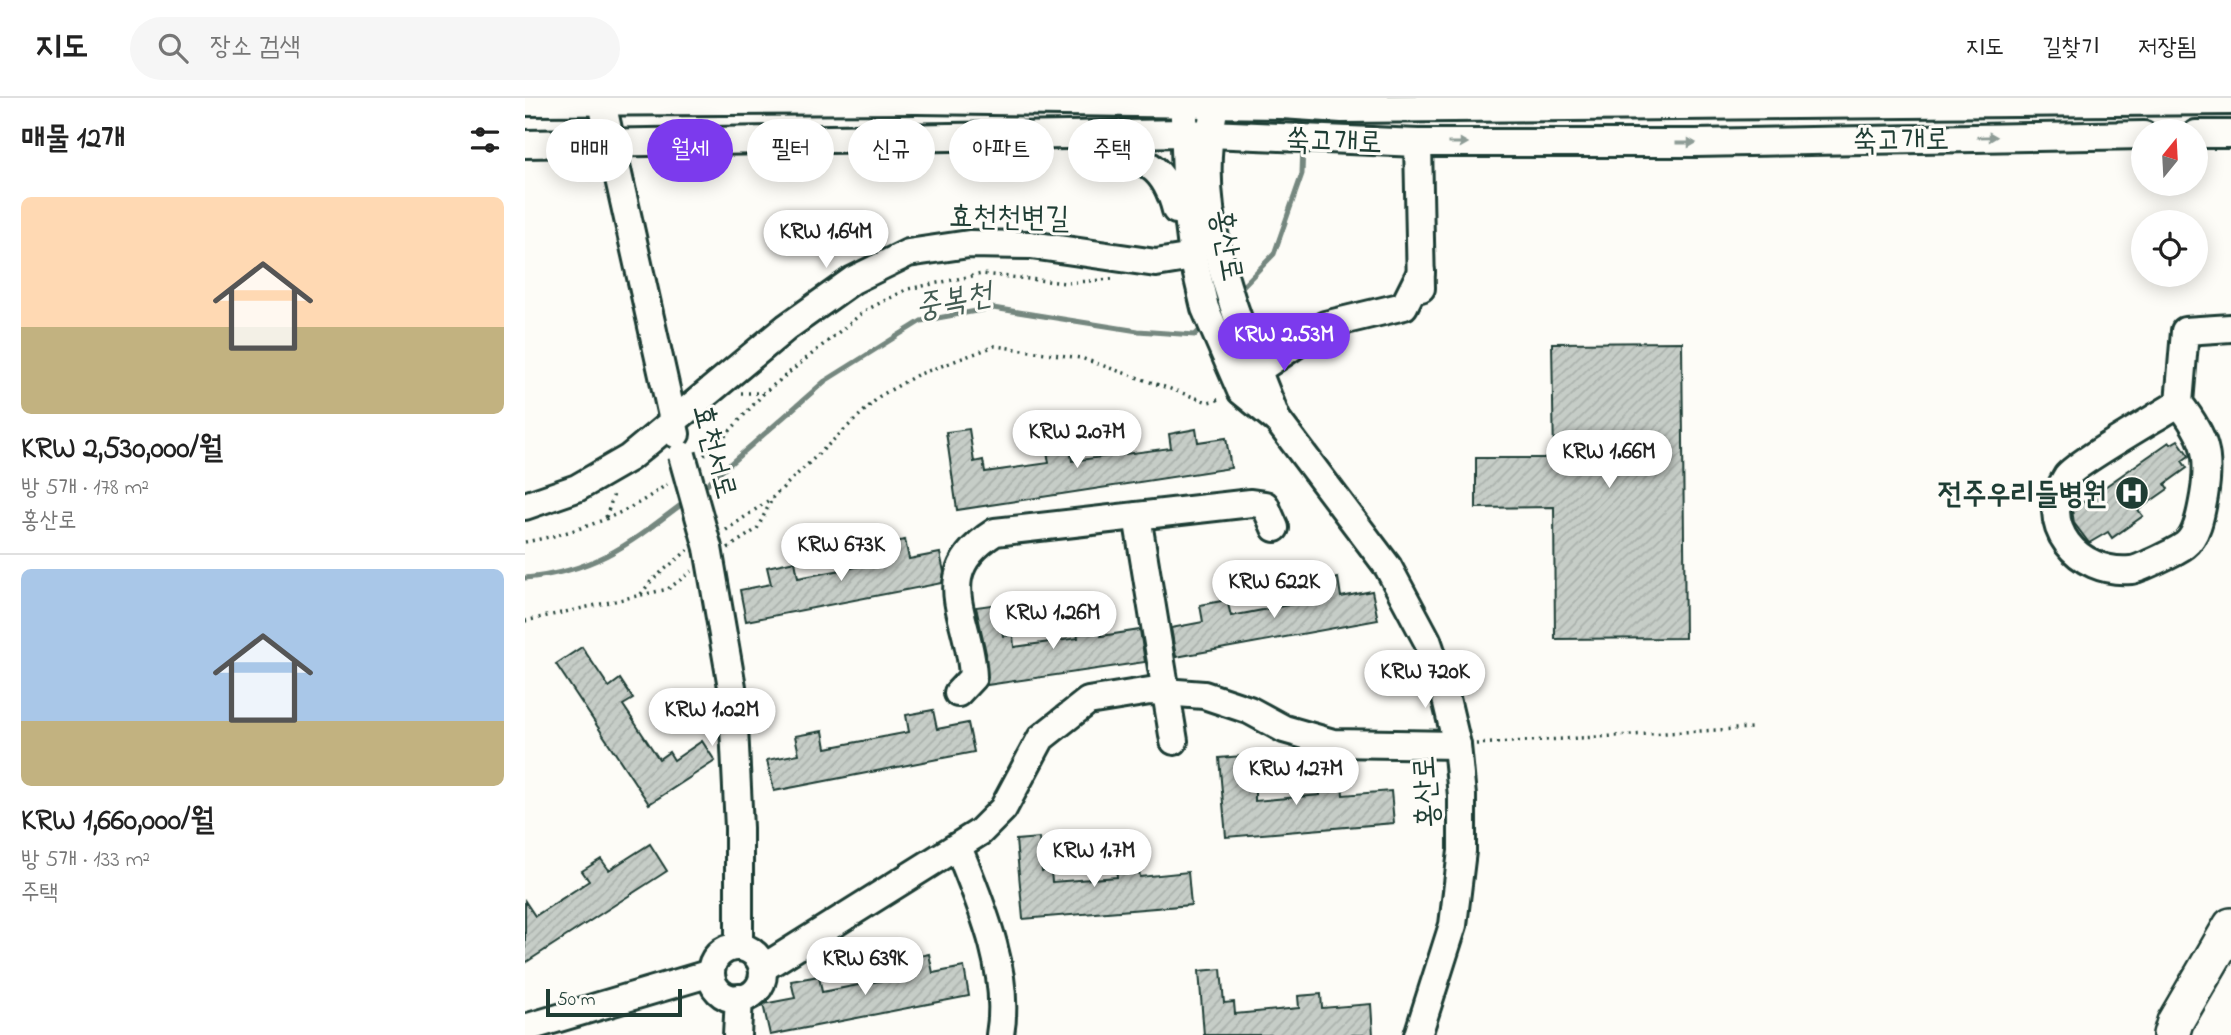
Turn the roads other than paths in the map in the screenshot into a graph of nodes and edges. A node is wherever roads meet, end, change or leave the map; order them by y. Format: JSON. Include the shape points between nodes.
{"nodes":[{"id":1,"x":602,"y":99,"type":"edge"},
{"id":2,"x":1109,"y":100,"type":"edge"},
{"id":3,"x":2106,"y":100,"type":"edge"},
{"id":4,"x":1183,"y":101,"type":"edge"},
{"id":5,"x":2231,"y":101,"type":"edge"},
{"id":6,"x":525,"y":102,"type":"edge"},
{"id":7,"x":1216,"y":102,"type":"edge"},
{"id":8,"x":1685,"y":102,"type":"edge"},
{"id":9,"x":1278,"y":103,"type":"edge"},
{"id":10,"x":606,"y":119,"type":"edge"},
{"id":11,"x":1155,"y":134,"type":"edge"},
{"id":12,"x":1197,"y":134,"type":"junction"},
{"id":13,"x":2209,"y":134,"type":"edge"},
{"id":14,"x":2231,"y":134,"type":"edge"},
{"id":15,"x":2131,"y":135,"type":"edge"},
{"id":16,"x":1068,"y":136,"type":"edge"},
{"id":17,"x":633,"y":143,"type":"edge"},
{"id":18,"x":1418,"y":143,"type":"junction"},
{"id":19,"x":525,"y":144,"type":"edge"},
{"id":20,"x":546,"y":144,"type":"edge"},
{"id":21,"x":1155,"y":171,"type":"edge"},
{"id":22,"x":620,"y":182,"type":"edge"},
{"id":23,"x":1187,"y":208,"type":"junction"},
{"id":24,"x":1204,"y":265,"type":"junction"},
{"id":25,"x":1421,"y":272,"type":"junction"},
{"id":26,"x":1420,"y":310,"type":"dead end"},
{"id":27,"x":2231,"y":328,"type":"edge"},
{"id":28,"x":1236,"y":348,"type":"junction"},
{"id":29,"x":1258,"y":370,"type":"junction"},
{"id":30,"x":2179,"y":403,"type":"junction"},
{"id":31,"x":1278,"y":421,"type":"junction"},
{"id":32,"x":673,"y":422,"type":"junction"},
{"id":33,"x":525,"y":506,"type":"edge"},
{"id":34,"x":1137,"y":516,"type":"junction"},
{"id":35,"x":1275,"y":528,"type":"dead end"},
{"id":36,"x":1167,"y":692,"type":"junction"},
{"id":37,"x":958,"y":693,"type":"dead end"},
{"id":38,"x":1174,"y":741,"type":"dead end"},
{"id":39,"x":1457,"y":746,"type":"junction"},
{"id":40,"x":958,"y":847,"type":"junction"},
{"id":41,"x":2231,"y":926,"type":"edge"},
{"id":42,"x":739,"y":947,"type":"junction"},
{"id":43,"x":763,"y":968,"type":"junction"},
{"id":44,"x":711,"y":973,"type":"junction"},
{"id":45,"x":739,"y":999,"type":"junction"},
{"id":46,"x":525,"y":1028,"type":"edge"},
{"id":47,"x":737,"y":1035,"type":"edge"},
{"id":48,"x":1000,"y":1035,"type":"edge"},
{"id":49,"x":1418,"y":1035,"type":"edge"},
{"id":50,"x":2171,"y":1035,"type":"edge"}],
"edges":[{"from":1,"to":2,"type":"street","name":"쑥고개로"},
{"from":1,"to":6,"type":"street","name":"쑥고개로"},
{"from":1,"to":10,"type":"street","name":"효천서로"},
{"from":2,"to":4,"type":"street","name":"쑥고개로"},
{"from":3,"to":5,"type":"street","name":"쑥고개로"},
{"from":3,"to":8,"type":"street","name":"쑥고개로"},
{"from":4,"to":7,"type":"street","name":"쑥고개로"},
{"from":4,"to":12,"type":"street","name":"홍산로"},
{"from":7,"to":9,"type":"street","name":"쑥고개로"},
{"from":7,"to":12,"type":"street","name":"홍산로"},
{"from":8,"to":9,"type":"street","name":"쑥고개로","via":[[1342,109]]},
{"from":11,"to":12,"type":"street","name":"쑥고개로"},
{"from":12,"to":18,"type":"street","name":"쑥고개로"},
{"from":12,"to":23,"type":"street","name":"홍산로"},
{"from":12,"to":24,"type":"street","name":"홍산로","via":[[1211,214]]},
{"from":13,"to":14,"type":"street"},
{"from":18,"to":15,"type":"street","name":"쑥고개로","one_way":true},
{"from":16,"to":17,"type":"street","name":"쑥고개로"},
{"from":18,"to":25,"type":"street"},
{"from":19,"to":20,"type":"street","name":"쑥고개로"},
{"from":21,"to":23,"type":"street","via":[[1168,183],[1176,210]]},
{"from":22,"to":32,"type":"street","name":"효천서로"},
{"from":23,"to":24,"type":"street","name":"홍산로"},
{"from":24,"to":28,"type":"street","name":"홍산로"},
{"from":24,"to":32,"type":"street","name":"효천천변길","via":[[1157,263],[1065,248],[969,244],[908,253],[853,280],[787,327]]},
{"from":25,"to":26,"type":"street"},
{"from":25,"to":29,"type":"street","via":[[1404,306],[1325,325]]},
{"from":27,"to":30,"type":"street","via":[[2185,331]]},
{"from":28,"to":29,"type":"street","name":"홍산로"},
{"from":28,"to":31,"type":"street","name":"홍산로","via":[[1241,391]]},
{"from":29,"to":31,"type":"street","name":"홍산로"},
{"from":30,"to":30,"type":"street","via":[[2068,474],[2055,502],[2059,533],[2074,552],[2098,566],[2132,570],[2186,545],[2200,519],[2208,458],[2201,431]]},
{"from":31,"to":39,"type":"street","name":"홍산로","via":[[1388,567],[1427,640]]},
{"from":32,"to":33,"type":"street","name":"효천천변길","via":[[629,458],[577,488]]},
{"from":32,"to":42,"type":"street","name":"효천서로","bridge":true,"via":[[709,553],[732,687]]},
{"from":34,"to":35,"type":"street","via":[[1251,503],[1265,505]]},
{"from":34,"to":36,"type":"street"},
{"from":34,"to":37,"type":"street","via":[[995,532],[963,557],[957,607],[972,655],[973,677]]},
{"from":36,"to":38,"type":"street"},
{"from":36,"to":39,"type":"street","via":[[1204,695],[1249,710],[1284,729],[1333,743]]},
{"from":36,"to":40,"type":"street","via":[[1088,701],[1041,738],[1003,809]]},
{"from":39,"to":49,"type":"street","name":"홍산로","via":[[1462,851],[1453,925]]},
{"from":40,"to":43,"type":"street"},
{"from":40,"to":48,"type":"street","via":[[993,947],[1004,1013]]},
{"from":41,"to":50,"type":"main road"},
{"from":42,"to":43,"type":"street","via":[[755,953]]},
{"from":42,"to":44,"type":"street","via":[[730,947],[716,957]]},
{"from":43,"to":45,"type":"street","via":[[760,985]]},
{"from":44,"to":45,"type":"street","via":[[716,988]]},
{"from":44,"to":46,"type":"street"},
{"from":45,"to":47,"type":"street"}]}
